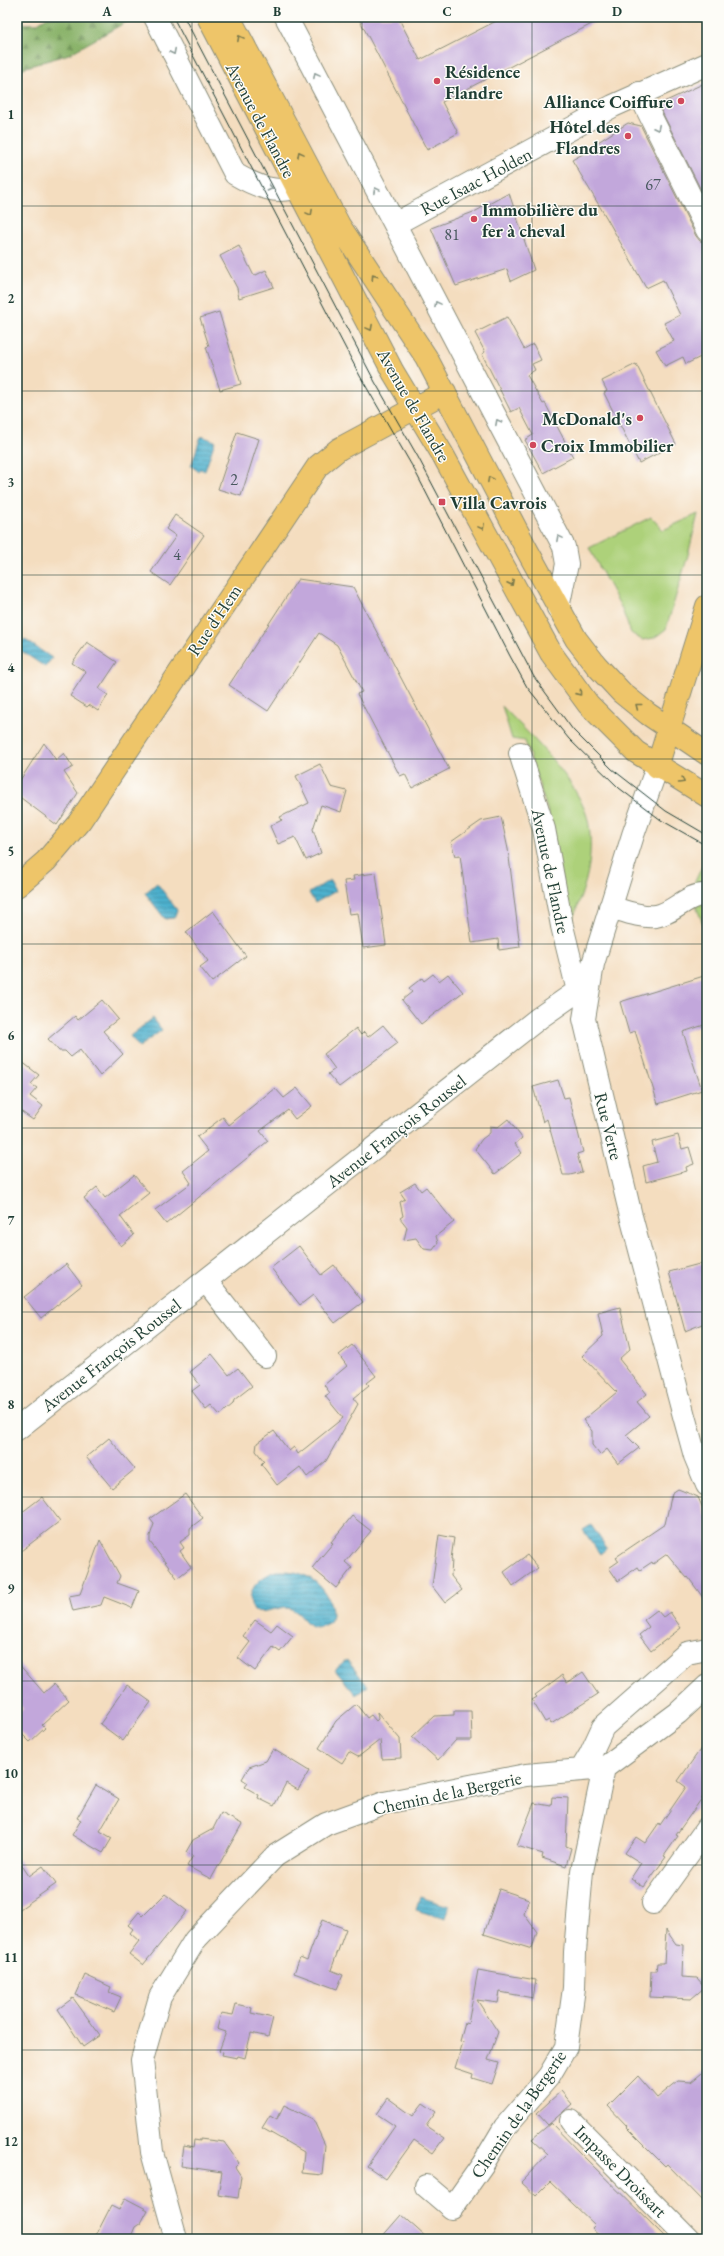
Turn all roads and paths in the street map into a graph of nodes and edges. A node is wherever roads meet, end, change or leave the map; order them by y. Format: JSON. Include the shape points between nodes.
{"nodes":[{"id":1,"x":155,"y":17,"type":"edge"},
{"id":2,"x":208,"y":17,"type":"edge"},
{"id":3,"x":229,"y":17,"type":"edge"},
{"id":4,"x":286,"y":17,"type":"edge"},
{"id":5,"x":707,"y":64,"type":"edge"},
{"id":6,"x":639,"y":93,"type":"junction"},
{"id":7,"x":306,"y":185,"type":"junction"},
{"id":8,"x":395,"y":224,"type":"junction"},
{"id":9,"x":707,"y":230,"type":"edge"},
{"id":10,"x":445,"y":392,"type":"junction"},
{"id":11,"x":415,"y":408,"type":"junction"},
{"id":12,"x":707,"y":606,"type":"edge"},
{"id":13,"x":558,"y":608,"type":"junction"},
{"id":14,"x":533,"y":623,"type":"junction"},
{"id":15,"x":669,"y":729,"type":"junction"},
{"id":16,"x":520,"y":753,"type":"dead end"},
{"id":17,"x":707,"y":754,"type":"edge"},
{"id":18,"x":657,"y":767,"type":"junction"},
{"id":19,"x":707,"y":796,"type":"edge"},
{"id":20,"x":17,"y":886,"type":"edge"},
{"id":21,"x":707,"y":895,"type":"edge"},
{"id":22,"x":610,"y":907,"type":"junction"},
{"id":23,"x":583,"y":987,"type":"junction"},
{"id":24,"x":206,"y":1281,"type":"junction"},
{"id":25,"x":265,"y":1356,"type":"dead end"},
{"id":26,"x":17,"y":1429,"type":"edge"},
{"id":27,"x":707,"y":1485,"type":"edge"},
{"id":28,"x":707,"y":1649,"type":"edge"},
{"id":29,"x":707,"y":1686,"type":"edge"},
{"id":30,"x":604,"y":1768,"type":"junction"},
{"id":31,"x":581,"y":1770,"type":"junction"},
{"id":32,"x":707,"y":1828,"type":"edge"},
{"id":33,"x":653,"y":1902,"type":"dead end"},
{"id":34,"x":571,"y":2120,"type":"dead end"},
{"id":35,"x":426,"y":2186,"type":"dead end"},
{"id":36,"x":176,"y":2239,"type":"edge"},
{"id":37,"x":688,"y":2239,"type":"edge"}],
"edges":[{"from":1,"to":7,"type":"street","one_way":true,"via":[[235,174],[266,188],[280,190]]},
{"from":2,"to":7,"type":"main road","name":"Avenue de Flandre"},
{"from":7,"to":3,"type":"main road","name":"Avenue de Flandre","one_way":true},
{"from":8,"to":4,"type":"street","one_way":true},
{"from":5,"to":6,"type":"street","name":"Rue Isaac Holden"},
{"from":6,"to":8,"type":"street","name":"Rue Isaac Holden"},
{"from":6,"to":9,"type":"street","one_way":true},
{"from":10,"to":7,"type":"main road","name":"Avenue de Flandre","one_way":true,"via":[[419,344],[345,236]]},
{"from":7,"to":11,"type":"main road","name":"Avenue de Flandre","one_way":true,"via":[[393,372]]},
{"from":13,"to":8,"type":"street","one_way":true,"via":[[567,564],[564,547]]},
{"from":10,"to":11,"type":"main road","name":"Rue d'Hem"},
{"from":13,"to":10,"type":"main road","name":"Avenue de Flandre","one_way":true},
{"from":11,"to":14,"type":"main road","name":"Avenue de Flandre","one_way":true,"via":[[446,460]]},
{"from":11,"to":20,"type":"main road","name":"Rue d'Hem","via":[[339,449],[318,466],[80,821],[46,861]]},
{"from":12,"to":15,"type":"main road"},
{"from":13,"to":14,"type":"main road"},
{"from":15,"to":13,"type":"main road","name":"Avenue de Flandre","one_way":true,"via":[[609,680],[583,648]]},
{"from":14,"to":18,"type":"main road","name":"Avenue de Flandre","one_way":true,"via":[[558,664],[588,704],[631,747]]},
{"from":15,"to":17,"type":"main road","name":"Avenue de Flandre"},
{"from":15,"to":18,"type":"main road"},
{"from":16,"to":23,"type":"street","name":"Avenue de Flandre","via":[[544,829],[562,926]]},
{"from":18,"to":19,"type":"main road","name":"Avenue de Flandre","one_way":true},
{"from":18,"to":22,"type":"street","name":"Rue Verte"},
{"from":21,"to":22,"type":"street","via":[[696,895],[656,916],[640,915]]},
{"from":22,"to":23,"type":"street","name":"Rue Verte"},
{"from":23,"to":24,"type":"street","name":"Avenue François Roussel","via":[[539,1018]]},
{"from":23,"to":27,"type":"street","name":"Rue Verte","via":[[584,1019],[589,1045],[631,1216],[695,1456]]},
{"from":24,"to":25,"type":"street"},
{"from":24,"to":26,"type":"street","name":"Avenue François Roussel"},
{"from":28,"to":31,"type":"street","via":[[687,1654],[603,1727]]},
{"from":29,"to":30,"type":"street","via":[[678,1713]]},
{"from":30,"to":31,"type":"street","name":"Chemin de la Bergerie"},
{"from":30,"to":35,"type":"street","name":"Chemin de la Bergerie","via":[[582,1871],[574,1952],[574,1988],[566,2047],[549,2076],[505,2127],[452,2208]]},
{"from":31,"to":36,"type":"street","name":"Chemin de la Bergerie","via":[[526,1775],[384,1803],[326,1824],[275,1856],[195,1940],[160,1997],[142,2060],[152,2152]]},
{"from":32,"to":33,"type":"street"},
{"from":34,"to":37,"type":"street","name":"Impasse Droissart"}]}
